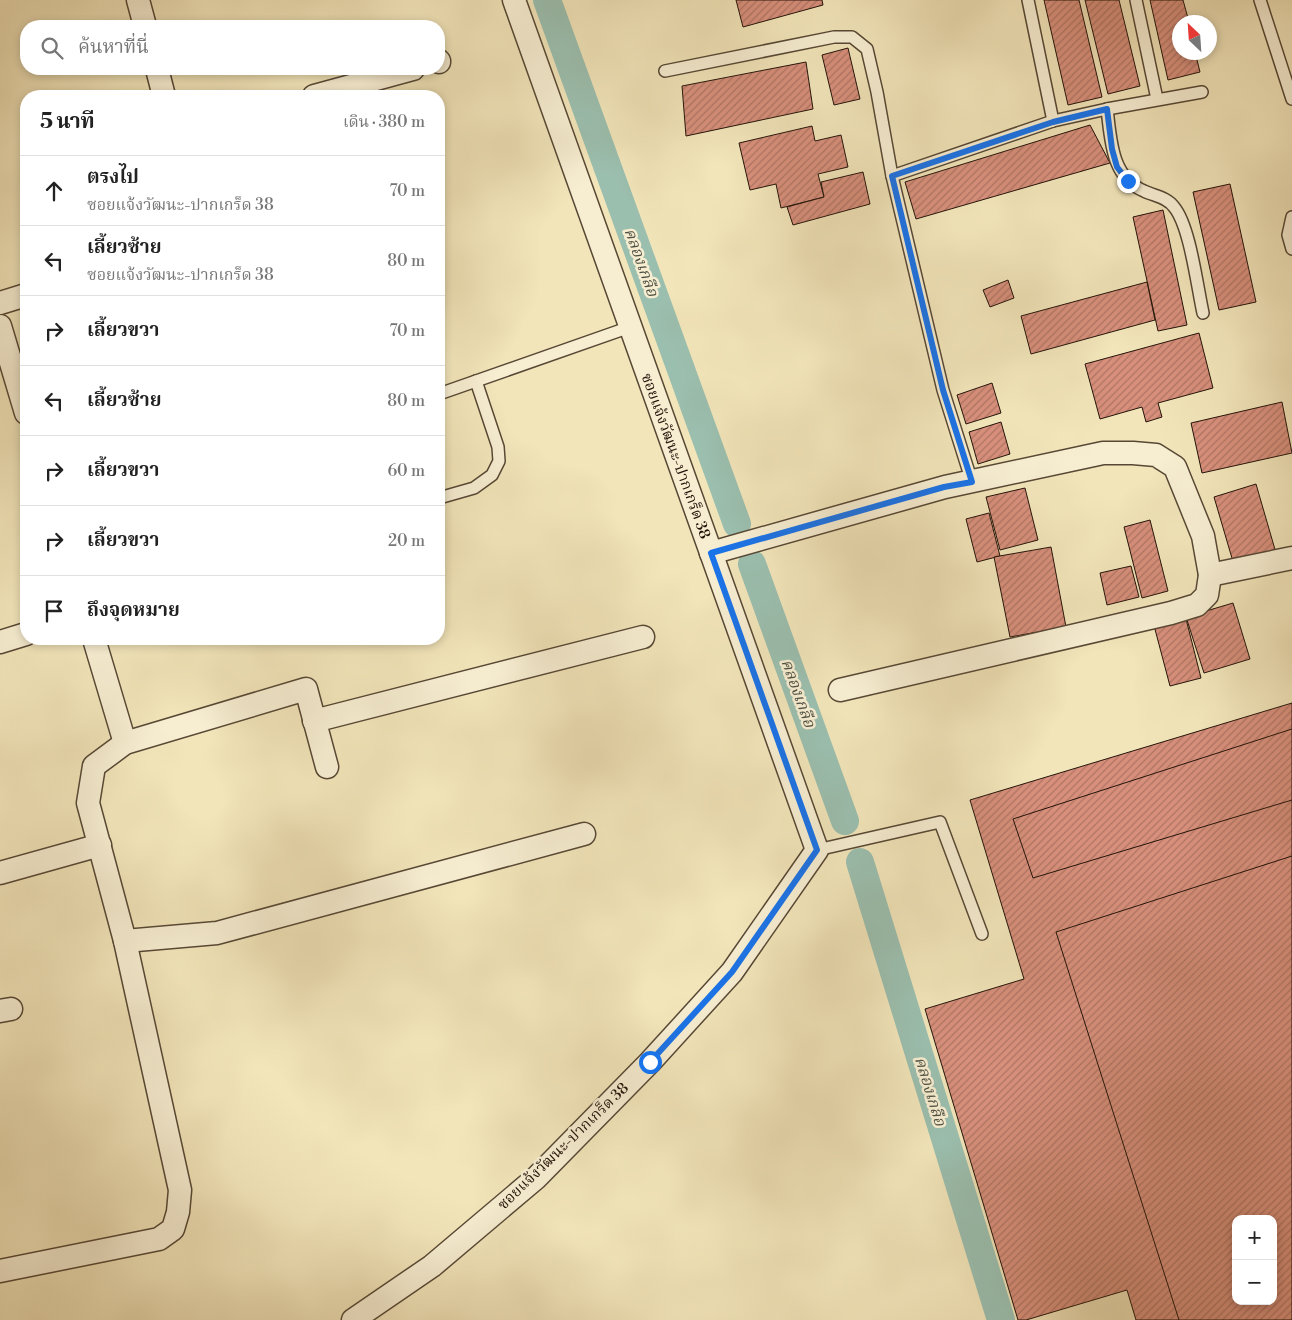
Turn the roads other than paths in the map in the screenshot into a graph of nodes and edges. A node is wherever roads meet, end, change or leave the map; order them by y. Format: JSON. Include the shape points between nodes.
{"nodes":[{"id":1,"x":138,"y":0,"type":"edge"},
{"id":2,"x":514,"y":0,"type":"edge"},
{"id":3,"x":1028,"y":0,"type":"edge"},
{"id":4,"x":1136,"y":0,"type":"edge"},
{"id":5,"x":1260,"y":0,"type":"edge"},
{"id":6,"x":143,"y":20,"type":"edge"},
{"id":7,"x":665,"y":70,"type":"dead end"},
{"id":8,"x":159,"y":75,"type":"edge"},
{"id":9,"x":391,"y":75,"type":"edge"},
{"id":10,"x":162,"y":90,"type":"edge"},
{"id":11,"x":336,"y":90,"type":"edge"},
{"id":12,"x":1202,"y":92,"type":"dead end"},
{"id":13,"x":1157,"y":99,"type":"junction"},
{"id":14,"x":1292,"y":99,"type":"edge"},
{"id":15,"x":1107,"y":109,"type":"junction"},
{"id":16,"x":1053,"y":122,"type":"junction"},
{"id":17,"x":892,"y":176,"type":"junction"},
{"id":18,"x":1292,"y":217,"type":"edge"},
{"id":19,"x":1292,"y":249,"type":"edge"},
{"id":20,"x":20,"y":297,"type":"edge"},
{"id":21,"x":0,"y":302,"type":"edge"},
{"id":22,"x":1203,"y":313,"type":"dead end"},
{"id":23,"x":0,"y":326,"type":"edge"},
{"id":24,"x":630,"y":326,"type":"junction"},
{"id":25,"x":476,"y":381,"type":"junction"},
{"id":26,"x":445,"y":392,"type":"edge"},
{"id":27,"x":20,"y":393,"type":"edge"},
{"id":28,"x":972,"y":482,"type":"junction"},
{"id":29,"x":445,"y":496,"type":"edge"},
{"id":30,"x":711,"y":553,"type":"junction"},
{"id":31,"x":1292,"y":558,"type":"edge"},
{"id":32,"x":1210,"y":575,"type":"junction"},
{"id":33,"x":20,"y":636,"type":"edge"},
{"id":34,"x":643,"y":637,"type":"dead end"},
{"id":35,"x":0,"y":642,"type":"edge"},
{"id":36,"x":96,"y":645,"type":"edge"},
{"id":37,"x":840,"y":690,"type":"dead end"},
{"id":38,"x":314,"y":721,"type":"junction"},
{"id":39,"x":125,"y":743,"type":"junction"},
{"id":40,"x":327,"y":767,"type":"dead end"},
{"id":41,"x":584,"y":834,"type":"dead end"},
{"id":42,"x":100,"y":845,"type":"junction"},
{"id":43,"x":817,"y":850,"type":"junction"},
{"id":44,"x":0,"y":873,"type":"edge"},
{"id":45,"x":982,"y":934,"type":"dead end"},
{"id":46,"x":125,"y":941,"type":"junction"},
{"id":47,"x":0,"y":1271,"type":"edge"},
{"id":48,"x":353,"y":1320,"type":"edge"}],
"edges":[{"from":1,"to":6,"type":"street"},
{"from":2,"to":24,"type":"street","name":"ซอยแจ้งวัฒนะ-ปากเกร็ด 38"},
{"from":3,"to":16,"type":"lane"},
{"from":4,"to":13,"type":"lane"},
{"from":5,"to":14,"type":"lane"},
{"from":7,"to":17,"type":"lane","via":[[834,36],[852,37],[867,49]]},
{"from":8,"to":10,"type":"street"},
{"from":9,"to":11,"type":"street"},
{"from":12,"to":13,"type":"lane"},
{"from":13,"to":15,"type":"lane"},
{"from":15,"to":16,"type":"lane"},
{"from":15,"to":22,"type":"lane","via":[[1117,167],[1128,181],[1173,205],[1184,222]]},
{"from":16,"to":17,"type":"lane"},
{"from":17,"to":28,"type":"lane","via":[[943,390]]},
{"from":18,"to":19,"type":"lane","via":[[1288,231]]},
{"from":20,"to":21,"type":"street"},
{"from":23,"to":27,"type":"street"},
{"from":24,"to":25,"type":"lane"},
{"from":24,"to":30,"type":"street","name":"ซอยแจ้งวัฒนะ-ปากเกร็ด 38"},
{"from":25,"to":26,"type":"lane"},
{"from":25,"to":29,"type":"lane","via":[[498,447],[499,461],[492,475],[474,488]]},
{"from":28,"to":30,"type":"street","via":[[944,487]]},
{"from":28,"to":32,"type":"street","via":[[1103,453],[1156,455],[1174,467],[1203,536]]},
{"from":30,"to":43,"type":"street","name":"ซอยแจ้งวัฒนะ-ปากเกร็ด 38"},
{"from":31,"to":32,"type":"street"},
{"from":32,"to":37,"type":"street","via":[[1207,595],[1197,605]]},
{"from":33,"to":35,"type":"street"},
{"from":34,"to":38,"type":"street"},
{"from":36,"to":39,"type":"street"},
{"from":38,"to":39,"type":"street","via":[[306,689]]},
{"from":38,"to":40,"type":"street"},
{"from":39,"to":42,"type":"street","via":[[94,766],[88,803]]},
{"from":41,"to":46,"type":"street","via":[[217,933]]},
{"from":42,"to":44,"type":"street"},
{"from":42,"to":46,"type":"street"},
{"from":43,"to":45,"type":"lane","via":[[940,822]]},
{"from":43,"to":48,"type":"street","name":"ซอยแจ้งวัฒนะ-ปากเกร็ด 38","via":[[732,972],[650,1062],[536,1178],[432,1266]]},
{"from":46,"to":47,"type":"street","via":[[180,1190],[173,1230],[160,1239]]}]}
